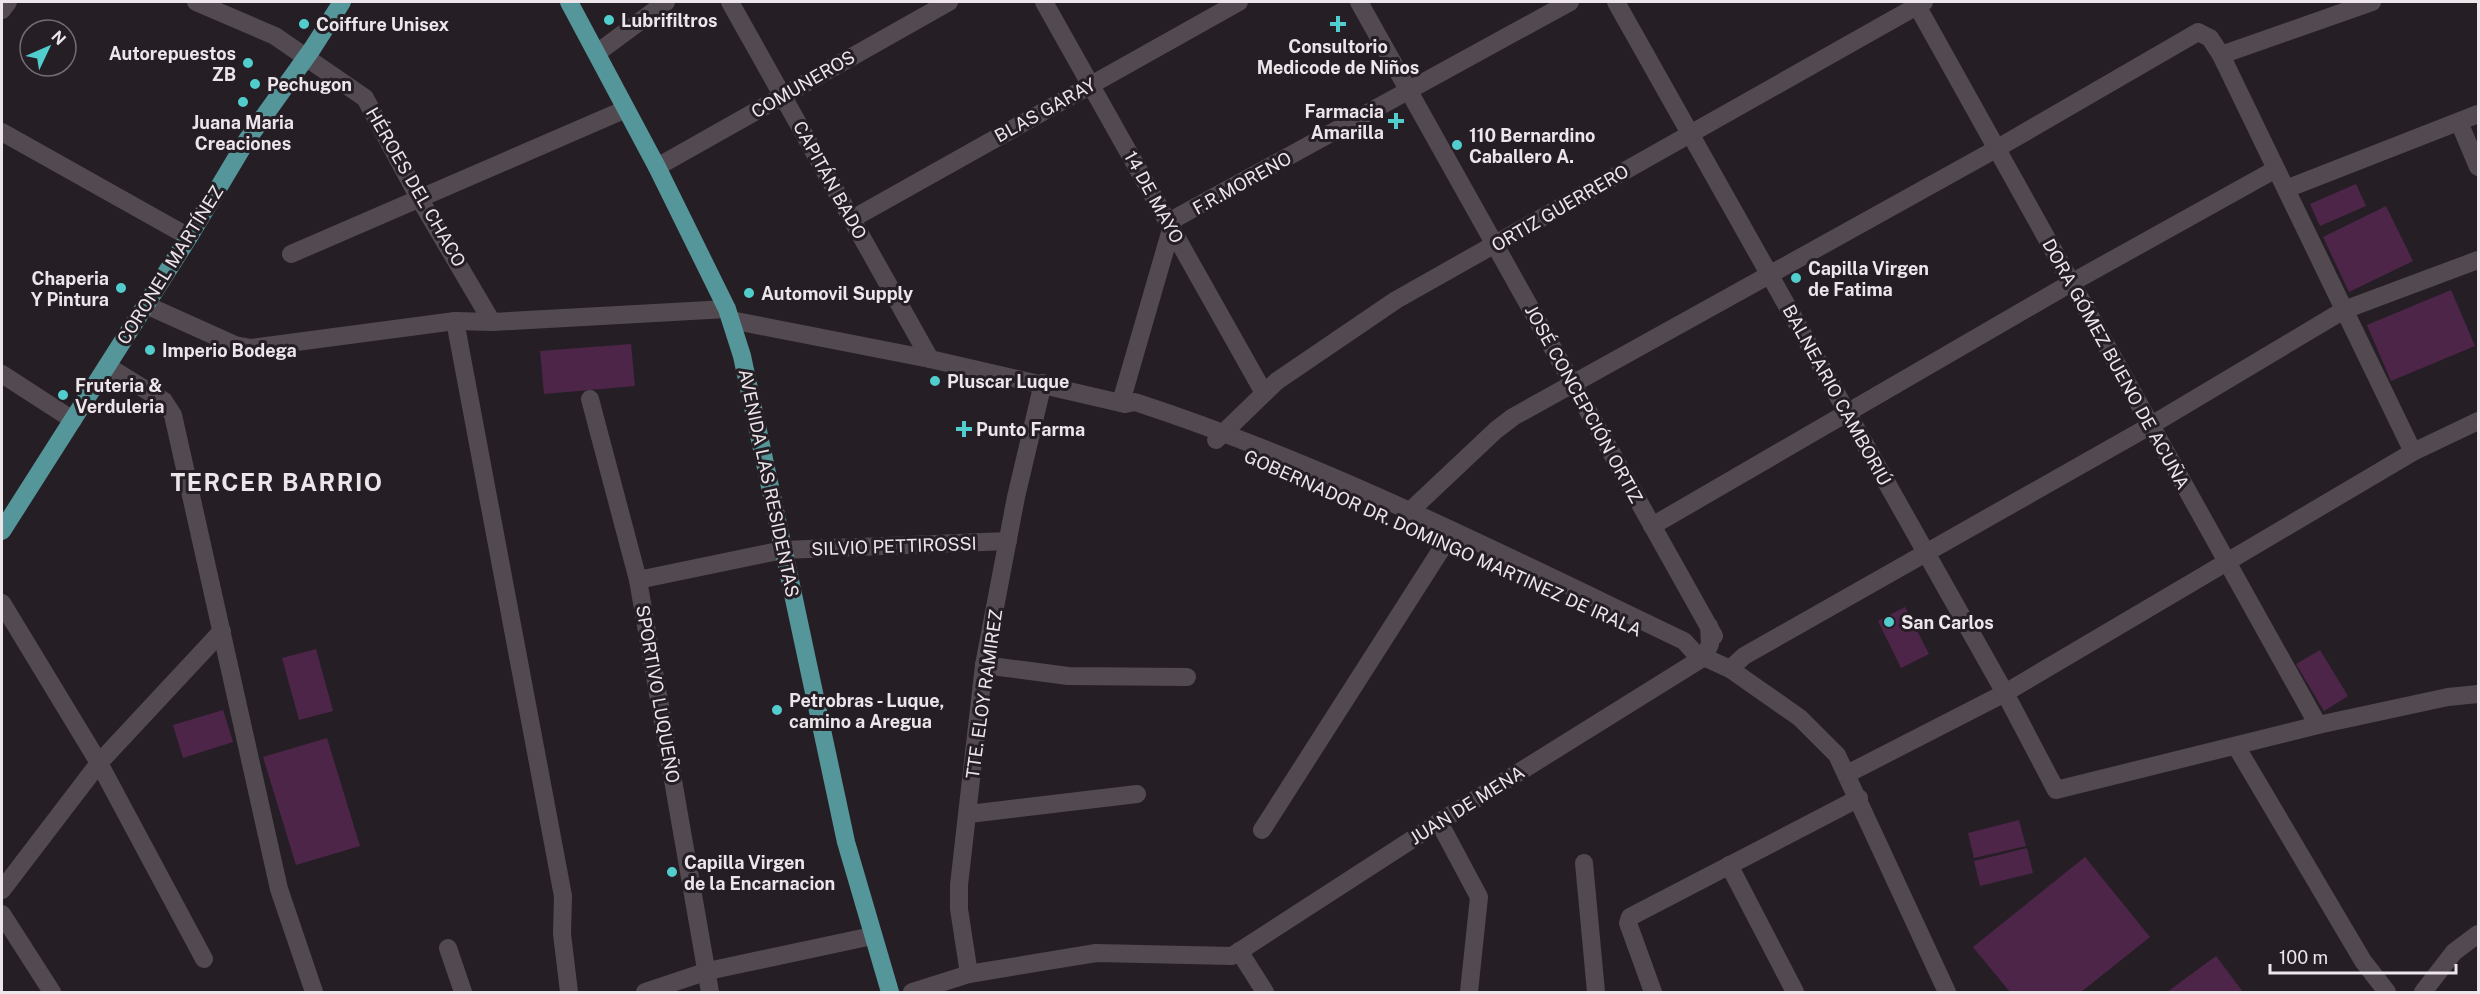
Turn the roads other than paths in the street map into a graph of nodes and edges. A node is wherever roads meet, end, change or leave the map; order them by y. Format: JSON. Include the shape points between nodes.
{"nodes":[{"id":1,"x":8,"y":2,"type":"edge"},
{"id":2,"x":196,"y":2,"type":"edge"},
{"id":3,"x":342,"y":2,"type":"edge"},
{"id":4,"x":569,"y":2,"type":"edge"},
{"id":5,"x":666,"y":2,"type":"edge"},
{"id":6,"x":729,"y":2,"type":"edge"},
{"id":7,"x":949,"y":2,"type":"edge"},
{"id":8,"x":1044,"y":2,"type":"edge"},
{"id":9,"x":1239,"y":2,"type":"edge"},
{"id":10,"x":1359,"y":2,"type":"edge"},
{"id":11,"x":1570,"y":2,"type":"edge"},
{"id":12,"x":1616,"y":2,"type":"edge"},
{"id":13,"x":2372,"y":2,"type":"edge"},
{"id":14,"x":1919,"y":3,"type":"edge"},
{"id":15,"x":2,"y":10,"type":"edge"},
{"id":16,"x":597,"y":53,"type":"junction"},
{"id":17,"x":2221,"y":56,"type":"junction"},
{"id":18,"x":305,"y":58,"type":"junction"},
{"id":19,"x":1091,"y":85,"type":"junction"},
{"id":20,"x":1408,"y":91,"type":"junction"},
{"id":21,"x":783,"y":96,"type":"junction"},
{"id":22,"x":626,"y":109,"type":"junction"},
{"id":23,"x":2478,"y":114,"type":"edge"},
{"id":24,"x":2459,"y":122,"type":"junction"},
{"id":25,"x":2,"y":132,"type":"edge"},
{"id":26,"x":1691,"y":134,"type":"junction"},
{"id":27,"x":1996,"y":149,"type":"junction"},
{"id":28,"x":657,"y":167,"type":"junction"},
{"id":29,"x":2478,"y":167,"type":"edge"},
{"id":30,"x":2276,"y":169,"type":"junction"},
{"id":31,"x":2286,"y":189,"type":"junction"},
{"id":32,"x":419,"y":198,"type":"junction"},
{"id":33,"x":852,"y":219,"type":"junction"},
{"id":34,"x":1170,"y":226,"type":"junction"},
{"id":35,"x":189,"y":237,"type":"junction"},
{"id":36,"x":1495,"y":245,"type":"junction"},
{"id":37,"x":291,"y":254,"type":"dead end"},
{"id":38,"x":2478,"y":260,"type":"edge"},
{"id":39,"x":1768,"y":274,"type":"junction"},
{"id":40,"x":2071,"y":283,"type":"junction"},
{"id":41,"x":146,"y":305,"type":"junction"},
{"id":42,"x":2344,"y":310,"type":"junction"},
{"id":43,"x":729,"y":314,"type":"junction"},
{"id":44,"x":454,"y":321,"type":"junction"},
{"id":45,"x":492,"y":322,"type":"junction"},
{"id":46,"x":930,"y":359,"type":"junction"},
{"id":47,"x":107,"y":366,"type":"junction"},
{"id":48,"x":2,"y":374,"type":"edge"},
{"id":49,"x":1043,"y":383,"type":"junction"},
{"id":50,"x":1572,"y":383,"type":"junction"},
{"id":51,"x":1264,"y":393,"type":"junction"},
{"id":52,"x":590,"y":399,"type":"dead end"},
{"id":53,"x":1123,"y":403,"type":"junction"},
{"id":54,"x":1847,"y":413,"type":"junction"},
{"id":55,"x":73,"y":420,"type":"junction"},
{"id":56,"x":2478,"y":421,"type":"edge"},
{"id":57,"x":2151,"y":426,"type":"junction"},
{"id":58,"x":1219,"y":436,"type":"junction"},
{"id":59,"x":2413,"y":452,"type":"junction"},
{"id":60,"x":1410,"y":511,"type":"junction"},
{"id":61,"x":7,"y":512,"type":"edge"},
{"id":62,"x":1652,"y":526,"type":"junction"},
{"id":63,"x":2,"y":531,"type":"edge"},
{"id":64,"x":1450,"y":536,"type":"junction"},
{"id":65,"x":1008,"y":541,"type":"junction"},
{"id":66,"x":783,"y":550,"type":"junction"},
{"id":67,"x":1927,"y":554,"type":"junction"},
{"id":68,"x":2227,"y":562,"type":"junction"},
{"id":69,"x":638,"y":580,"type":"junction"},
{"id":70,"x":2,"y":603,"type":"edge"},
{"id":71,"x":1708,"y":626,"type":"junction"},
{"id":72,"x":222,"y":631,"type":"junction"},
{"id":73,"x":1699,"y":655,"type":"junction"},
{"id":74,"x":984,"y":665,"type":"junction"},
{"id":75,"x":1730,"y":669,"type":"junction"},
{"id":76,"x":1187,"y":677,"type":"dead end"},
{"id":77,"x":2005,"y":693,"type":"junction"},
{"id":78,"x":2478,"y":694,"type":"edge"},
{"id":79,"x":2318,"y":725,"type":"junction"},
{"id":80,"x":2236,"y":746,"type":"junction"},
{"id":81,"x":99,"y":763,"type":"junction"},
{"id":82,"x":1847,"y":774,"type":"junction"},
{"id":83,"x":1137,"y":794,"type":"dead end"},
{"id":84,"x":1859,"y":798,"type":"junction"},
{"id":85,"x":969,"y":814,"type":"junction"},
{"id":86,"x":1439,"y":822,"type":"junction"},
{"id":87,"x":1262,"y":830,"type":"dead end"},
{"id":88,"x":1584,"y":863,"type":"dead end"},
{"id":89,"x":1729,"y":865,"type":"junction"},
{"id":90,"x":2,"y":890,"type":"edge"},
{"id":91,"x":2,"y":914,"type":"edge"},
{"id":92,"x":2478,"y":934,"type":"edge"},
{"id":93,"x":872,"y":936,"type":"junction"},
{"id":94,"x":448,"y":948,"type":"dead end"},
{"id":95,"x":1236,"y":953,"type":"junction"},
{"id":96,"x":204,"y":959,"type":"dead end"},
{"id":97,"x":708,"y":971,"type":"junction"},
{"id":98,"x":969,"y":974,"type":"junction"},
{"id":99,"x":49,"y":991,"type":"edge"},
{"id":100,"x":314,"y":993,"type":"edge"},
{"id":101,"x":463,"y":993,"type":"edge"},
{"id":102,"x":570,"y":993,"type":"edge"},
{"id":103,"x":645,"y":993,"type":"edge"},
{"id":104,"x":710,"y":993,"type":"edge"},
{"id":105,"x":890,"y":993,"type":"edge"},
{"id":106,"x":912,"y":993,"type":"edge"},
{"id":107,"x":1265,"y":993,"type":"edge"},
{"id":108,"x":1469,"y":993,"type":"edge"},
{"id":109,"x":1596,"y":993,"type":"edge"},
{"id":110,"x":1653,"y":993,"type":"edge"},
{"id":111,"x":1795,"y":993,"type":"edge"},
{"id":112,"x":1947,"y":993,"type":"edge"},
{"id":113,"x":2387,"y":993,"type":"edge"},
{"id":114,"x":2423,"y":993,"type":"edge"}],
"edges":[{"from":1,"to":15,"type":"street"},
{"from":2,"to":18,"type":"street","name":"HÉROES DEL CHACO","via":[[275,36]]},
{"from":3,"to":18,"type":"main road","name":"CORONEL MARTÍNEZ"},
{"from":4,"to":16,"type":"main road","name":"AVENIDA LAS RESIDENTAS"},
{"from":5,"to":16,"type":"street"},
{"from":6,"to":21,"type":"street","name":"CAPITÁN BADO"},
{"from":7,"to":21,"type":"street","name":"COMUNEROS"},
{"from":8,"to":19,"type":"street","name":"14 DE MAYO"},
{"from":9,"to":19,"type":"street","name":"BLAS GARAY"},
{"from":10,"to":20,"type":"street","name":"JOSÉ CONCEPCIÓN ORTIZ"},
{"from":11,"to":20,"type":"street","name":"F.R.MORENO"},
{"from":12,"to":26,"type":"street","name":"BALNEARIO CAMBORIÚ"},
{"from":13,"to":17,"type":"street"},
{"from":14,"to":26,"type":"street","name":"ORTIZ GUERRERO"},
{"from":14,"to":27,"type":"street","name":"DORA GÓMEZ BUENO DE ACUÑA"},
{"from":16,"to":22,"type":"main road","name":"AVENIDA LAS RESIDENTAS"},
{"from":17,"to":27,"type":"street","via":[[2207,35],[2193,33]]},
{"from":17,"to":30,"type":"street"},
{"from":18,"to":32,"type":"street","name":"HÉROES DEL CHACO","via":[[365,98]]},
{"from":18,"to":35,"type":"main road","name":"CORONEL MARTÍNEZ","via":[[247,140]]},
{"from":19,"to":33,"type":"street","name":"BLAS GARAY"},
{"from":19,"to":34,"type":"street","name":"14 DE MAYO"},
{"from":20,"to":34,"type":"street","name":"F.R.MORENO","via":[[1174,219]]},
{"from":20,"to":36,"type":"street","name":"JOSÉ CONCEPCIÓN ORTIZ"},
{"from":21,"to":28,"type":"street","name":"COMUNEROS"},
{"from":21,"to":33,"type":"street","name":"CAPITÁN BADO"},
{"from":22,"to":28,"type":"main road","name":"AVENIDA LAS RESIDENTAS"},
{"from":22,"to":32,"type":"street"},
{"from":23,"to":24,"type":"street"},
{"from":24,"to":29,"type":"street"},
{"from":24,"to":31,"type":"street"},
{"from":25,"to":35,"type":"street"},
{"from":26,"to":36,"type":"street","name":"ORTIZ GUERRERO"},
{"from":26,"to":39,"type":"street","name":"BALNEARIO CAMBORIÚ"},
{"from":27,"to":39,"type":"street"},
{"from":27,"to":40,"type":"street","name":"DORA GÓMEZ BUENO DE ACUÑA"},
{"from":28,"to":43,"type":"main road","name":"AVENIDA LAS RESIDENTAS"},
{"from":30,"to":31,"type":"street"},
{"from":30,"to":40,"type":"street"},
{"from":31,"to":42,"type":"street"},
{"from":32,"to":37,"type":"street"},
{"from":32,"to":45,"type":"street","name":"HÉROES DEL CHACO"},
{"from":33,"to":46,"type":"street","name":"CAPITÁN BADO"},
{"from":34,"to":51,"type":"street","name":"14 DE MAYO"},
{"from":34,"to":53,"type":"street"},
{"from":35,"to":41,"type":"main road","name":"CORONEL MARTÍNEZ"},
{"from":36,"to":50,"type":"street","name":"JOSÉ CONCEPCIÓN ORTIZ"},
{"from":36,"to":51,"type":"street","name":"ORTIZ GUERRERO","via":[[1396,300]]},
{"from":38,"to":42,"type":"street"},
{"from":39,"to":50,"type":"street"},
{"from":39,"to":54,"type":"street","name":"BALNEARIO CAMBORIÚ"},
{"from":40,"to":54,"type":"street"},
{"from":40,"to":57,"type":"street","name":"DORA GÓMEZ BUENO DE ACUÑA"},
{"from":41,"to":44,"type":"street","name":"GOBERNADOR DR. DOMINGO MARTINEZ DE IRALA","via":[[235,345],[251,348]]},
{"from":41,"to":47,"type":"main road","name":"CORONEL MARTÍNEZ"},
{"from":42,"to":57,"type":"street"},
{"from":42,"to":59,"type":"street"},
{"from":43,"to":45,"type":"street","name":"GOBERNADOR DR. DOMINGO MARTINEZ DE IRALA"},
{"from":43,"to":46,"type":"street","name":"GOBERNADOR DR. DOMINGO MARTINEZ DE IRALA"},
{"from":43,"to":66,"type":"main road","name":"AVENIDA LAS RESIDENTAS","via":[[742,356]]},
{"from":44,"to":45,"type":"street","name":"GOBERNADOR DR. DOMINGO MARTINEZ DE IRALA"},
{"from":44,"to":102,"type":"street","via":[[563,896],[562,934]]},
{"from":46,"to":49,"type":"street","name":"GOBERNADOR DR. DOMINGO MARTINEZ DE IRALA"},
{"from":47,"to":55,"type":"main road","name":"CORONEL MARTÍNEZ"},
{"from":47,"to":72,"type":"street","via":[[164,401],[173,415]]},
{"from":48,"to":55,"type":"street"},
{"from":49,"to":53,"type":"street","name":"GOBERNADOR DR. DOMINGO MARTINEZ DE IRALA"},
{"from":49,"to":65,"type":"street","name":"TTE. ELOY RAMIREZ"},
{"from":50,"to":60,"type":"street","via":[[1496,430]]},
{"from":50,"to":62,"type":"street","name":"JOSÉ CONCEPCIÓN ORTIZ"},
{"from":51,"to":58,"type":"street","name":"ORTIZ GUERRERO"},
{"from":52,"to":69,"type":"street","name":"SPORTIVO LUQUEÑO"},
{"from":53,"to":58,"type":"street","name":"GOBERNADOR DR. DOMINGO MARTINEZ DE IRALA","via":[[1132,412]]},
{"from":54,"to":62,"type":"street"},
{"from":54,"to":67,"type":"street","name":"BALNEARIO CAMBORIÚ"},
{"from":55,"to":61,"type":"main road","name":"CORONEL MARTÍNEZ"},
{"from":56,"to":59,"type":"street"},
{"from":57,"to":67,"type":"street"},
{"from":57,"to":68,"type":"street","name":"DORA GÓMEZ BUENO DE ACUÑA"},
{"from":58,"to":60,"type":"street","name":"GOBERNADOR DR. DOMINGO MARTINEZ DE IRALA"},
{"from":58,"to":64,"type":"street","name":"GOBERNADOR DR. DOMINGO MARTINEZ DE IRALA"},
{"from":59,"to":68,"type":"street"},
{"from":60,"to":64,"type":"street","name":"GOBERNADOR DR. DOMINGO MARTINEZ DE IRALA"},
{"from":61,"to":63,"type":"main road","name":"CORONEL MARTÍNEZ"},
{"from":62,"to":71,"type":"street","name":"JOSÉ CONCEPCIÓN ORTIZ"},
{"from":64,"to":73,"type":"street","name":"GOBERNADOR DR. DOMINGO MARTINEZ DE IRALA","via":[[1686,654]]},
{"from":64,"to":87,"type":"street"},
{"from":65,"to":66,"type":"street","name":"SILVIO PETTIROSSI"},
{"from":65,"to":74,"type":"street","name":"TTE. ELOY RAMIREZ"},
{"from":66,"to":69,"type":"street","name":"SILVIO PETTIROSSI"},
{"from":66,"to":93,"type":"main road","name":"AVENIDA LAS RESIDENTAS","via":[[846,842]]},
{"from":67,"to":75,"type":"street","via":[[1744,656]]},
{"from":67,"to":77,"type":"street","name":"BALNEARIO CAMBORIÚ"},
{"from":68,"to":77,"type":"street"},
{"from":68,"to":79,"type":"street","name":"DORA GÓMEZ BUENO DE ACUÑA"},
{"from":69,"to":97,"type":"street","name":"SPORTIVO LUQUEÑO"},
{"from":70,"to":81,"type":"street"},
{"from":71,"to":73,"type":"street","via":[[1710,644]]},
{"from":71,"to":75,"type":"street","name":"JOSÉ CONCEPCIÓN ORTIZ"},
{"from":72,"to":81,"type":"street"},
{"from":72,"to":100,"type":"street","via":[[279,889]]},
{"from":73,"to":75,"type":"street","name":"GOBERNADOR DR. DOMINGO MARTINEZ DE IRALA"},
{"from":73,"to":86,"type":"street","name":"JUAN DE MENA"},
{"from":74,"to":76,"type":"street","via":[[1068,676]]},
{"from":74,"to":85,"type":"street","name":"TTE. ELOY RAMIREZ"},
{"from":75,"to":82,"type":"street","name":"JOSÉ CONCEPCIÓN ORTIZ","via":[[1818,733]]},
{"from":77,"to":80,"type":"street","name":"BALNEARIO CAMBORIÚ","via":[[2056,790]]},
{"from":77,"to":82,"type":"street"},
{"from":78,"to":79,"type":"street"},
{"from":79,"to":80,"type":"street"},
{"from":80,"to":113,"type":"street","via":[[2363,961]]},
{"from":81,"to":90,"type":"street"},
{"from":81,"to":96,"type":"street"},
{"from":82,"to":84,"type":"street","name":"JOSÉ CONCEPCIÓN ORTIZ"},
{"from":83,"to":85,"type":"street"},
{"from":84,"to":89,"type":"street"},
{"from":84,"to":112,"type":"street","name":"JOSÉ CONCEPCIÓN ORTIZ"},
{"from":85,"to":98,"type":"street","name":"TTE. ELOY RAMIREZ","via":[[959,909]]},
{"from":86,"to":95,"type":"street","name":"JUAN DE MENA"},
{"from":86,"to":108,"type":"street","via":[[1479,897]]},
{"from":88,"to":109,"type":"street"},
{"from":89,"to":110,"type":"street","via":[[1632,916],[1628,923]]},
{"from":89,"to":111,"type":"street"},
{"from":91,"to":99,"type":"street"},
{"from":92,"to":114,"type":"street","via":[[2454,952]]},
{"from":93,"to":97,"type":"street"},
{"from":93,"to":105,"type":"main road","name":"AVENIDA LAS RESIDENTAS"},
{"from":94,"to":101,"type":"street"},
{"from":95,"to":98,"type":"street","via":[[1096,953]]},
{"from":95,"to":107,"type":"street"},
{"from":97,"to":103,"type":"street"},
{"from":97,"to":104,"type":"street","name":"SPORTIVO LUQUEÑO"},
{"from":98,"to":106,"type":"street"}]}
